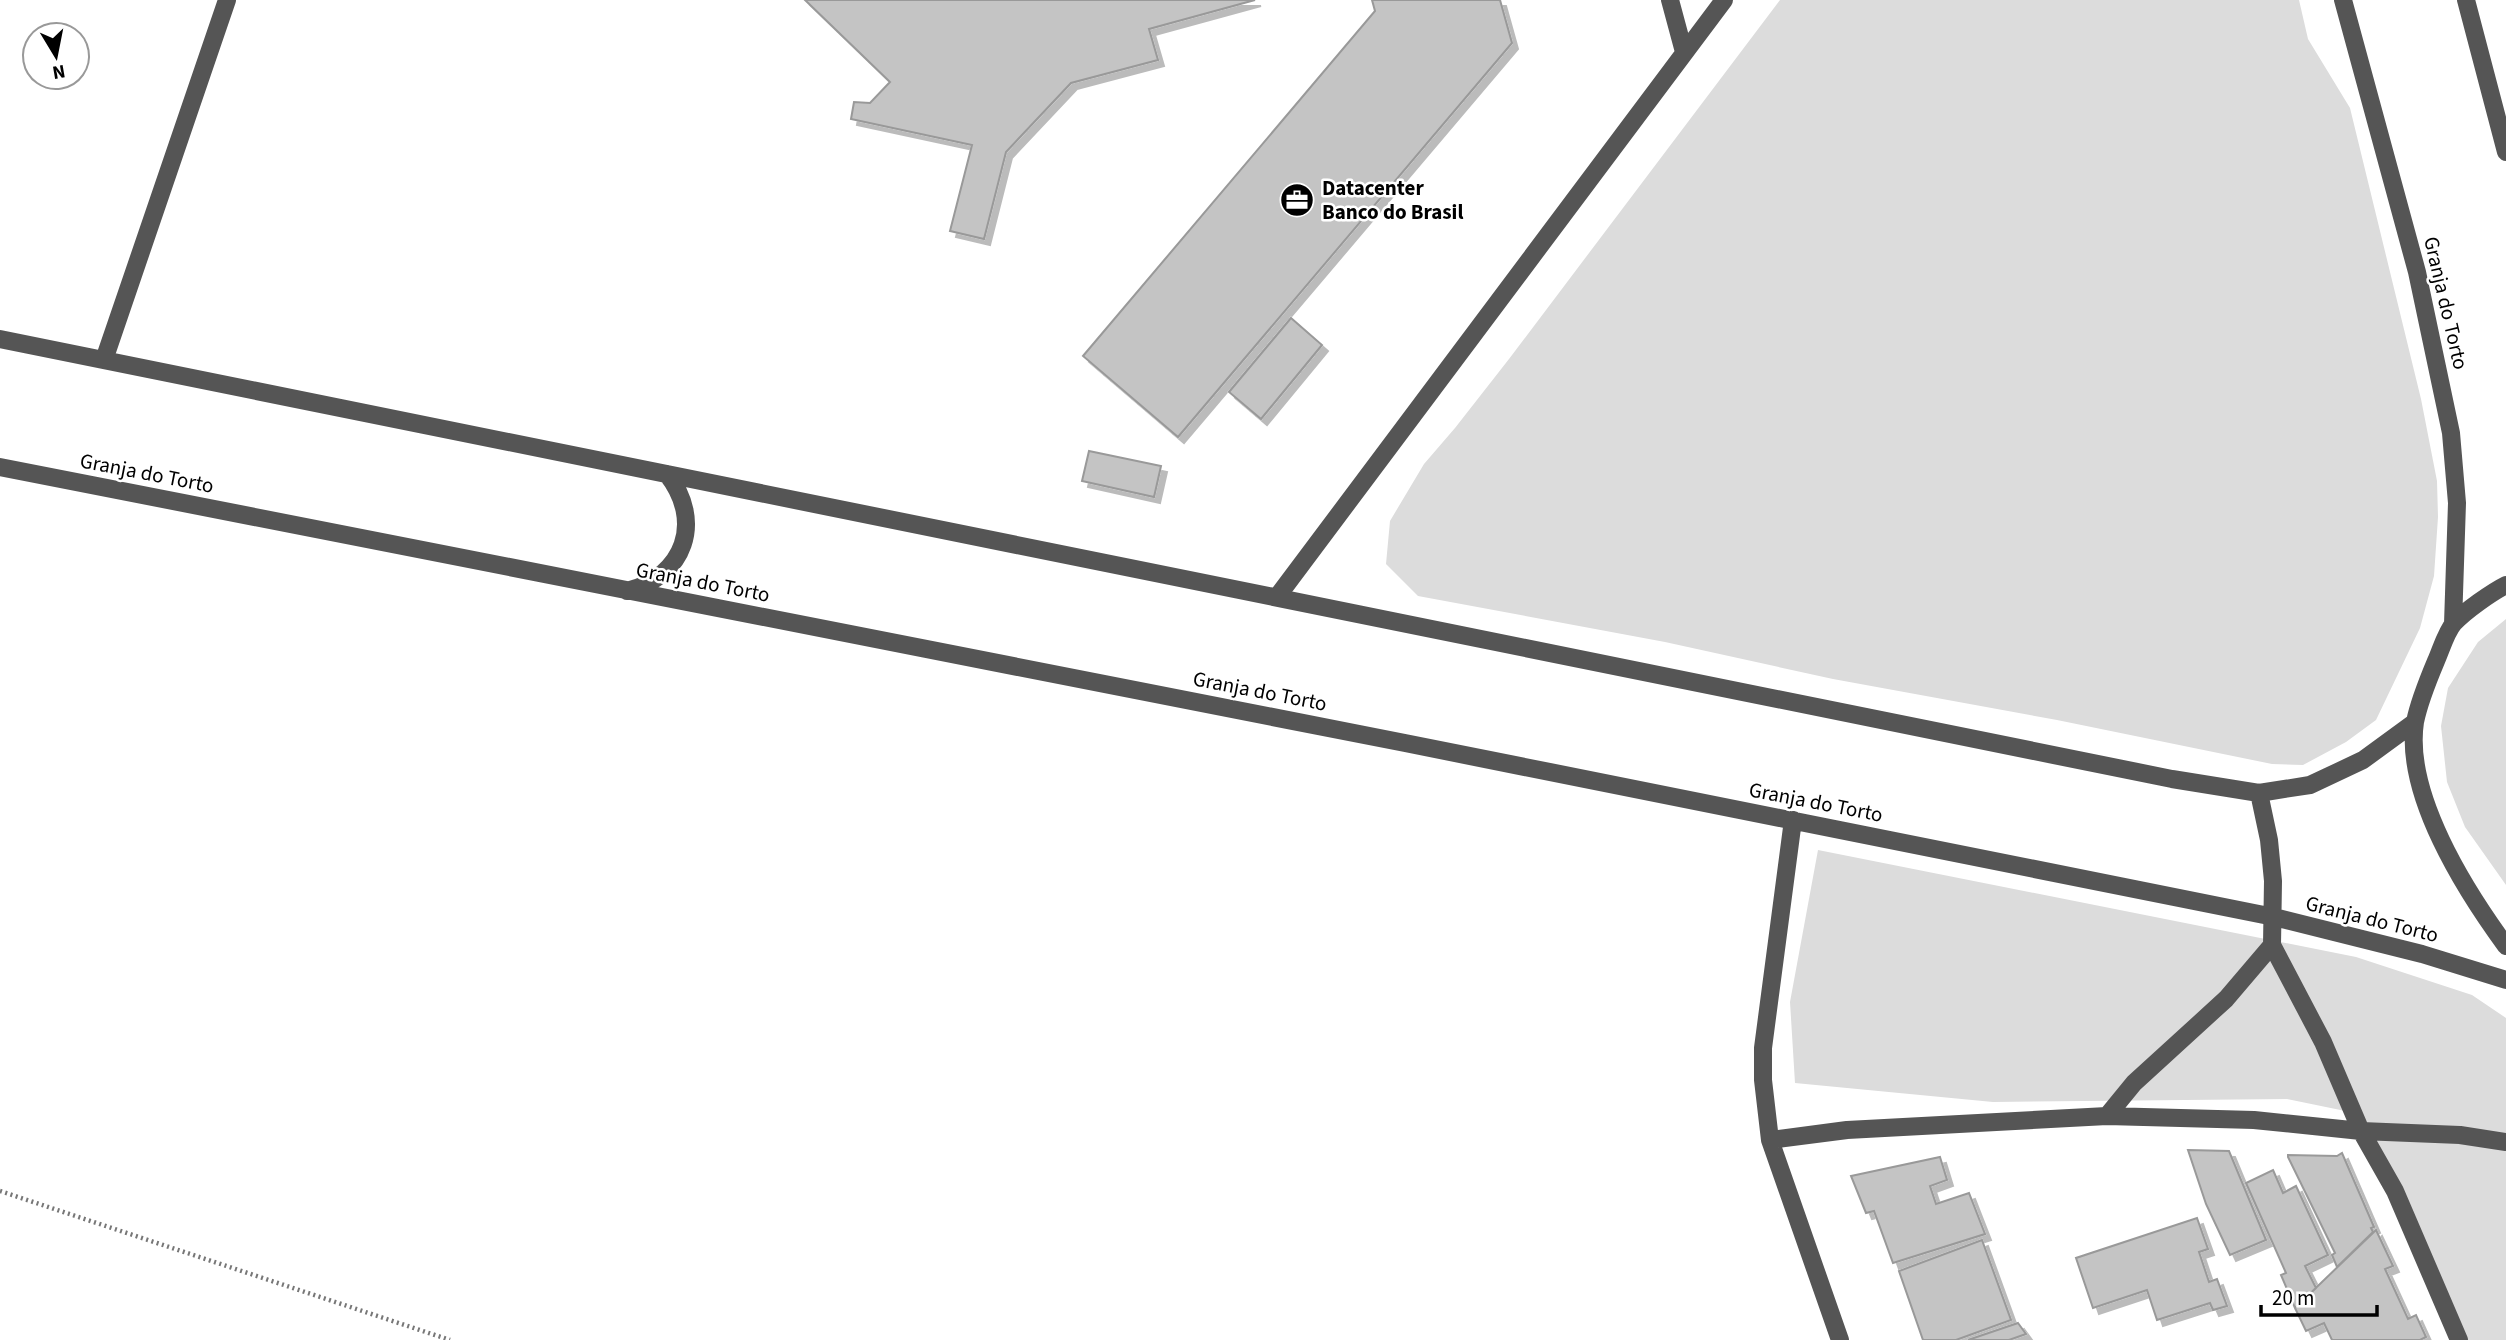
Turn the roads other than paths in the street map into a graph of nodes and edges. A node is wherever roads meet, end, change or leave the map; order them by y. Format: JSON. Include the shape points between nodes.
{"nodes":[{"id":1,"x":227,"y":0,"type":"edge"},
{"id":2,"x":1670,"y":0,"type":"edge"},
{"id":3,"x":1724,"y":0,"type":"edge"},
{"id":4,"x":2343,"y":0,"type":"edge"},
{"id":5,"x":2466,"y":0,"type":"edge"},
{"id":6,"x":1684,"y":52,"type":"junction"},
{"id":7,"x":2504,"y":134,"type":"edge"},
{"id":8,"x":2506,"y":152,"type":"edge"},
{"id":9,"x":0,"y":339,"type":"edge"},
{"id":10,"x":104,"y":360,"type":"junction"},
{"id":11,"x":0,"y":467,"type":"edge"},
{"id":12,"x":667,"y":474,"type":"junction"},
{"id":13,"x":2506,"y":584,"type":"edge"},
{"id":14,"x":627,"y":590,"type":"junction"},
{"id":15,"x":1277,"y":597,"type":"junction"},
{"id":16,"x":2453,"y":624,"type":"junction"},
{"id":17,"x":2415,"y":722,"type":"junction"},
{"id":18,"x":2259,"y":793,"type":"junction"},
{"id":19,"x":1793,"y":820,"type":"junction"},
{"id":20,"x":2274,"y":917,"type":"junction"},
{"id":21,"x":2272,"y":945,"type":"junction"},
{"id":22,"x":2506,"y":946,"type":"edge"},
{"id":23,"x":2506,"y":980,"type":"edge"},
{"id":24,"x":2107,"y":1116,"type":"junction"},
{"id":25,"x":2361,"y":1131,"type":"junction"},
{"id":26,"x":1770,"y":1140,"type":"junction"},
{"id":27,"x":2506,"y":1142,"type":"edge"},
{"id":28,"x":1840,"y":1340,"type":"edge"},
{"id":29,"x":2459,"y":1340,"type":"edge"}],
"edges":[{"from":1,"to":10,"type":"street"},
{"from":2,"to":6,"type":"street"},
{"from":3,"to":6,"type":"street"},
{"from":4,"to":16,"type":"street","name":"Granja do Torto","via":[[2417,272],[2451,433],[2458,503]]},
{"from":5,"to":7,"type":"street"},
{"from":6,"to":15,"type":"street"},
{"from":7,"to":8,"type":"street"},
{"from":9,"to":10,"type":"street"},
{"from":10,"to":12,"type":"street"},
{"from":11,"to":14,"type":"street","name":"Granja do Torto"},
{"from":12,"to":14,"type":"street","via":[[684,503],[687,519],[682,544],[671,566],[658,578]]},
{"from":12,"to":15,"type":"street"},
{"from":13,"to":16,"type":"street"},
{"from":14,"to":19,"type":"street","name":"Granja do Torto"},
{"from":15,"to":18,"type":"street"},
{"from":16,"to":17,"type":"street","via":[[2429,676]]},
{"from":17,"to":18,"type":"street","via":[[2363,760],[2310,785]]},
{"from":17,"to":22,"type":"street","via":[[2415,759],[2434,827]]},
{"from":18,"to":20,"type":"street","via":[[2269,840]]},
{"from":19,"to":20,"type":"street","name":"Granja do Torto"},
{"from":19,"to":26,"type":"street","via":[[1763,1048]]},
{"from":20,"to":21,"type":"street"},
{"from":20,"to":23,"type":"street","name":"Granja do Torto"},
{"from":21,"to":24,"type":"street","via":[[2226,999],[2134,1083]]},
{"from":21,"to":25,"type":"street","via":[[2323,1042]]},
{"from":24,"to":25,"type":"street","via":[[2255,1120]]},
{"from":24,"to":26,"type":"street","via":[[1847,1130]]},
{"from":25,"to":27,"type":"street","via":[[2460,1135]]},
{"from":25,"to":29,"type":"street","via":[[2395,1191]]},
{"from":26,"to":28,"type":"street"}]}
